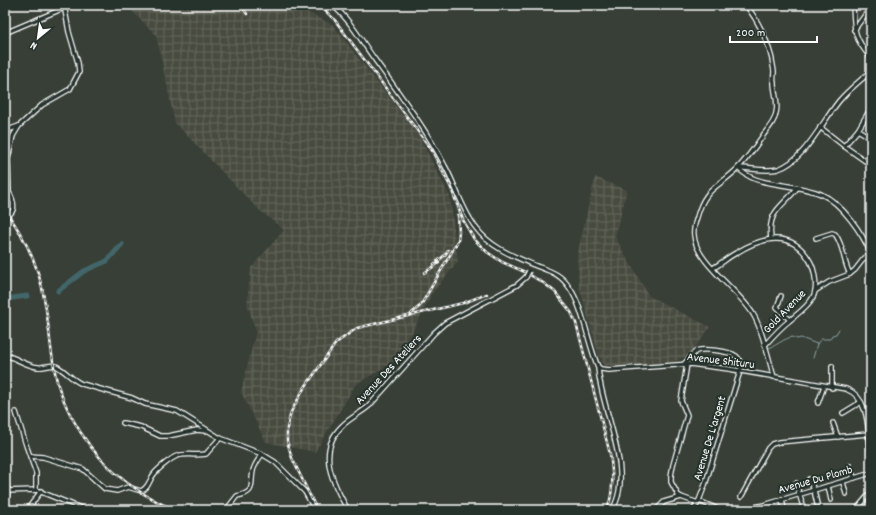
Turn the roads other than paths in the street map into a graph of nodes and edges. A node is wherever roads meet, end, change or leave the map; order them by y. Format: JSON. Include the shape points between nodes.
{"nodes":[{"id":1,"x":10,"y":5,"type":"edge"},
{"id":2,"x":332,"y":5,"type":"edge"},
{"id":3,"x":746,"y":5,"type":"edge"},
{"id":4,"x":853,"y":5,"type":"edge"},
{"id":5,"x":64,"y":6,"type":"edge"},
{"id":6,"x":871,"y":7,"type":"edge"},
{"id":7,"x":5,"y":8,"type":"edge"},
{"id":8,"x":869,"y":13,"type":"edge"},
{"id":9,"x":854,"y":30,"type":"junction"},
{"id":10,"x":5,"y":33,"type":"edge"},
{"id":11,"x":871,"y":58,"type":"edge"},
{"id":12,"x":871,"y":71,"type":"edge"},
{"id":13,"x":871,"y":112,"type":"edge"},
{"id":14,"x":19,"y":126,"type":"junction"},
{"id":15,"x":820,"y":127,"type":"junction"},
{"id":16,"x":858,"y":130,"type":"junction"},
{"id":17,"x":5,"y":131,"type":"edge"},
{"id":18,"x":871,"y":138,"type":"edge"},
{"id":19,"x":844,"y":146,"type":"junction"},
{"id":20,"x":871,"y":165,"type":"edge"},
{"id":21,"x":738,"y":168,"type":"junction"},
{"id":22,"x":5,"y":187,"type":"edge"},
{"id":23,"x":797,"y":188,"type":"junction"},
{"id":24,"x":8,"y":191,"type":"junction"},
{"id":25,"x":5,"y":216,"type":"edge"},
{"id":26,"x":816,"y":238,"type":"dead end"},
{"id":27,"x":771,"y":239,"type":"junction"},
{"id":28,"x":871,"y":253,"type":"edge"},
{"id":29,"x":534,"y":264,"type":"junction"},
{"id":30,"x":713,"y":268,"type":"junction"},
{"id":31,"x":850,"y":274,"type":"junction"},
{"id":32,"x":815,"y":291,"type":"junction"},
{"id":33,"x":780,"y":296,"type":"dead end"},
{"id":34,"x":790,"y":320,"type":"junction"},
{"id":35,"x":765,"y":345,"type":"junction"},
{"id":36,"x":5,"y":355,"type":"edge"},
{"id":37,"x":686,"y":364,"type":"junction"},
{"id":38,"x":832,"y":366,"type":"dead end"},
{"id":39,"x":598,"y":367,"type":"junction"},
{"id":40,"x":741,"y":371,"type":"junction"},
{"id":41,"x":774,"y":377,"type":"junction"},
{"id":42,"x":824,"y":386,"type":"junction"},
{"id":43,"x":832,"y":388,"type":"junction"},
{"id":44,"x":861,"y":402,"type":"junction"},
{"id":45,"x":818,"y":403,"type":"dead end"},
{"id":46,"x":16,"y":412,"type":"dead end"},
{"id":47,"x":843,"y":413,"type":"dead end"},
{"id":48,"x":833,"y":423,"type":"dead end"},
{"id":49,"x":123,"y":424,"type":"dead end"},
{"id":50,"x":207,"y":431,"type":"junction"},
{"id":51,"x":868,"y":434,"type":"junction"},
{"id":52,"x":838,"y":437,"type":"junction"},
{"id":53,"x":220,"y":438,"type":"junction"},
{"id":54,"x":262,"y":454,"type":"junction"},
{"id":55,"x":30,"y":456,"type":"junction"},
{"id":56,"x":871,"y":456,"type":"edge"},
{"id":57,"x":850,"y":466,"type":"dead end"},
{"id":58,"x":871,"y":473,"type":"edge"},
{"id":59,"x":854,"y":478,"type":"junction"},
{"id":60,"x":810,"y":479,"type":"dead end"},
{"id":61,"x":5,"y":480,"type":"edge"},
{"id":62,"x":843,"y":482,"type":"junction"},
{"id":63,"x":796,"y":483,"type":"dead end"},
{"id":64,"x":828,"y":486,"type":"junction"},
{"id":65,"x":6,"y":490,"type":"edge"},
{"id":66,"x":36,"y":490,"type":"junction"},
{"id":67,"x":814,"y":490,"type":"junction"},
{"id":68,"x":41,"y":491,"type":"junction"},
{"id":69,"x":871,"y":492,"type":"edge"},
{"id":70,"x":800,"y":494,"type":"junction"},
{"id":71,"x":846,"y":494,"type":"dead end"},
{"id":72,"x":681,"y":497,"type":"junction"},
{"id":73,"x":741,"y":497,"type":"dead end"},
{"id":74,"x":782,"y":499,"type":"junction"},
{"id":75,"x":831,"y":500,"type":"dead end"},
{"id":76,"x":698,"y":502,"type":"junction"},
{"id":77,"x":817,"y":504,"type":"dead end"},
{"id":78,"x":5,"y":506,"type":"edge"},
{"id":79,"x":27,"y":510,"type":"edge"},
{"id":80,"x":86,"y":510,"type":"edge"},
{"id":81,"x":226,"y":510,"type":"edge"},
{"id":82,"x":315,"y":510,"type":"edge"},
{"id":83,"x":348,"y":510,"type":"edge"},
{"id":84,"x":612,"y":510,"type":"edge"},
{"id":85,"x":656,"y":510,"type":"edge"},
{"id":86,"x":693,"y":510,"type":"edge"},
{"id":87,"x":720,"y":510,"type":"edge"},
{"id":88,"x":740,"y":510,"type":"edge"},
{"id":89,"x":784,"y":510,"type":"edge"},
{"id":90,"x":804,"y":510,"type":"edge"},
{"id":91,"x":856,"y":510,"type":"edge"}],
"edges":[{"from":1,"to":7,"type":"street"},
{"from":2,"to":29,"type":"street","via":[[356,33],[432,142],[476,228],[485,239],[497,247]]},
{"from":3,"to":21,"type":"street","via":[[765,36],[772,60],[777,102],[776,115],[752,152]]},
{"from":4,"to":9,"type":"street"},
{"from":5,"to":10,"type":"street"},
{"from":5,"to":14,"type":"street","via":[[79,72],[70,89],[42,105]]},
{"from":6,"to":8,"type":"street"},
{"from":8,"to":9,"type":"street"},
{"from":9,"to":11,"type":"street"},
{"from":12,"to":15,"type":"street","via":[[840,99]]},
{"from":13,"to":16,"type":"street"},
{"from":14,"to":17,"type":"street"},
{"from":14,"to":24,"type":"street","via":[[9,146]]},
{"from":15,"to":19,"type":"street"},
{"from":15,"to":21,"type":"street","via":[[799,157],[786,166],[770,170]]},
{"from":16,"to":18,"type":"street"},
{"from":16,"to":19,"type":"street"},
{"from":19,"to":20,"type":"street"},
{"from":21,"to":23,"type":"street","via":[[760,182]]},
{"from":21,"to":30,"type":"street","via":[[706,196],[694,226],[697,248]]},
{"from":22,"to":24,"type":"street"},
{"from":23,"to":27,"type":"street","via":[[774,214],[770,223]]},
{"from":23,"to":28,"type":"street","via":[[824,195],[838,206],[858,230]]},
{"from":24,"to":25,"type":"street","via":[[14,202],[13,210]]},
{"from":26,"to":31,"type":"street","via":[[835,234]]},
{"from":27,"to":30,"type":"street","name":"Gold Avenue","via":[[758,241]]},
{"from":27,"to":32,"type":"street","name":"Gold Avenue","via":[[790,242],[803,252],[812,265]]},
{"from":28,"to":31,"type":"street"},
{"from":29,"to":39,"type":"street","via":[[556,273],[569,286],[576,299]]},
{"from":29,"to":83,"type":"street","name":"Avenue Des Ateliers","bridge":true,"via":[[517,285],[445,323],[369,406],[342,425],[335,434],[328,452],[329,470]]},
{"from":30,"to":35,"type":"street","via":[[754,314]]},
{"from":31,"to":32,"type":"street"},
{"from":32,"to":34,"type":"street","name":"Gold Avenue","via":[[811,300]]},
{"from":33,"to":34,"type":"street","via":[[777,307]]},
{"from":34,"to":35,"type":"street","name":"Gold Avenue"},
{"from":35,"to":41,"type":"street"},
{"from":36,"to":50,"type":"street","via":[[39,368],[52,365],[79,383],[177,412]]},
{"from":37,"to":39,"type":"street","name":"Avenue Shituru","via":[[609,370]]},
{"from":37,"to":40,"type":"street","name":"Avenue Shituru"},
{"from":37,"to":40,"type":"street","via":[[696,351],[710,349],[735,355],[740,360]]},
{"from":37,"to":72,"type":"street","via":[[681,400],[687,415],[671,476],[673,487]]},
{"from":38,"to":43,"type":"street"},
{"from":39,"to":84,"type":"street","via":[[619,460],[620,494]]},
{"from":40,"to":41,"type":"street","name":"Avenue Shituru"},
{"from":40,"to":76,"type":"street","name":"Avenue De L'argent"},
{"from":41,"to":42,"type":"street","name":"Avenue Shituru"},
{"from":42,"to":43,"type":"street","name":"Avenue Shituru"},
{"from":42,"to":45,"type":"street"},
{"from":43,"to":44,"type":"street","name":"Avenue Shituru","via":[[850,390]]},
{"from":44,"to":47,"type":"street"},
{"from":44,"to":51,"type":"street"},
{"from":46,"to":55,"type":"street"},
{"from":48,"to":52,"type":"street"},
{"from":49,"to":50,"type":"street","via":[[141,427],[160,436],[196,430]]},
{"from":50,"to":53,"type":"street"},
{"from":51,"to":52,"type":"street"},
{"from":51,"to":56,"type":"street"},
{"from":52,"to":73,"type":"street","via":[[772,444]]},
{"from":53,"to":54,"type":"street"},
{"from":53,"to":55,"type":"street","via":[[206,454],[173,458],[159,469],[148,486],[141,491],[128,487],[117,491],[105,489],[83,469],[43,457]]},
{"from":54,"to":81,"type":"street","via":[[253,472],[250,491],[237,496]]},
{"from":54,"to":82,"type":"street","via":[[275,462],[305,492]]},
{"from":55,"to":66,"type":"street","via":[[36,473]]},
{"from":57,"to":59,"type":"street"},
{"from":58,"to":59,"type":"street","name":"Avenue Du Plomb"},
{"from":59,"to":62,"type":"street","name":"Avenue Du Plomb"},
{"from":60,"to":67,"type":"street"},
{"from":61,"to":65,"type":"street"},
{"from":62,"to":64,"type":"street","name":"Avenue Du Plomb"},
{"from":62,"to":71,"type":"street"},
{"from":63,"to":70,"type":"street"},
{"from":64,"to":67,"type":"street","name":"Avenue Du Plomb"},
{"from":64,"to":75,"type":"street"},
{"from":65,"to":66,"type":"street"},
{"from":65,"to":78,"type":"street"},
{"from":66,"to":68,"type":"street"},
{"from":67,"to":70,"type":"street","name":"Avenue Du Plomb"},
{"from":67,"to":77,"type":"street"},
{"from":68,"to":79,"type":"street"},
{"from":68,"to":80,"type":"street"},
{"from":69,"to":91,"type":"street"},
{"from":70,"to":74,"type":"street","name":"Avenue Du Plomb"},
{"from":70,"to":90,"type":"street"},
{"from":72,"to":76,"type":"street"},
{"from":72,"to":85,"type":"street","via":[[664,502]]},
{"from":74,"to":88,"type":"street","name":"Avenue Du Plomb"},
{"from":74,"to":89,"type":"street"},
{"from":76,"to":86,"type":"street","name":"Avenue De L'argent"},
{"from":76,"to":87,"type":"street"}]}
